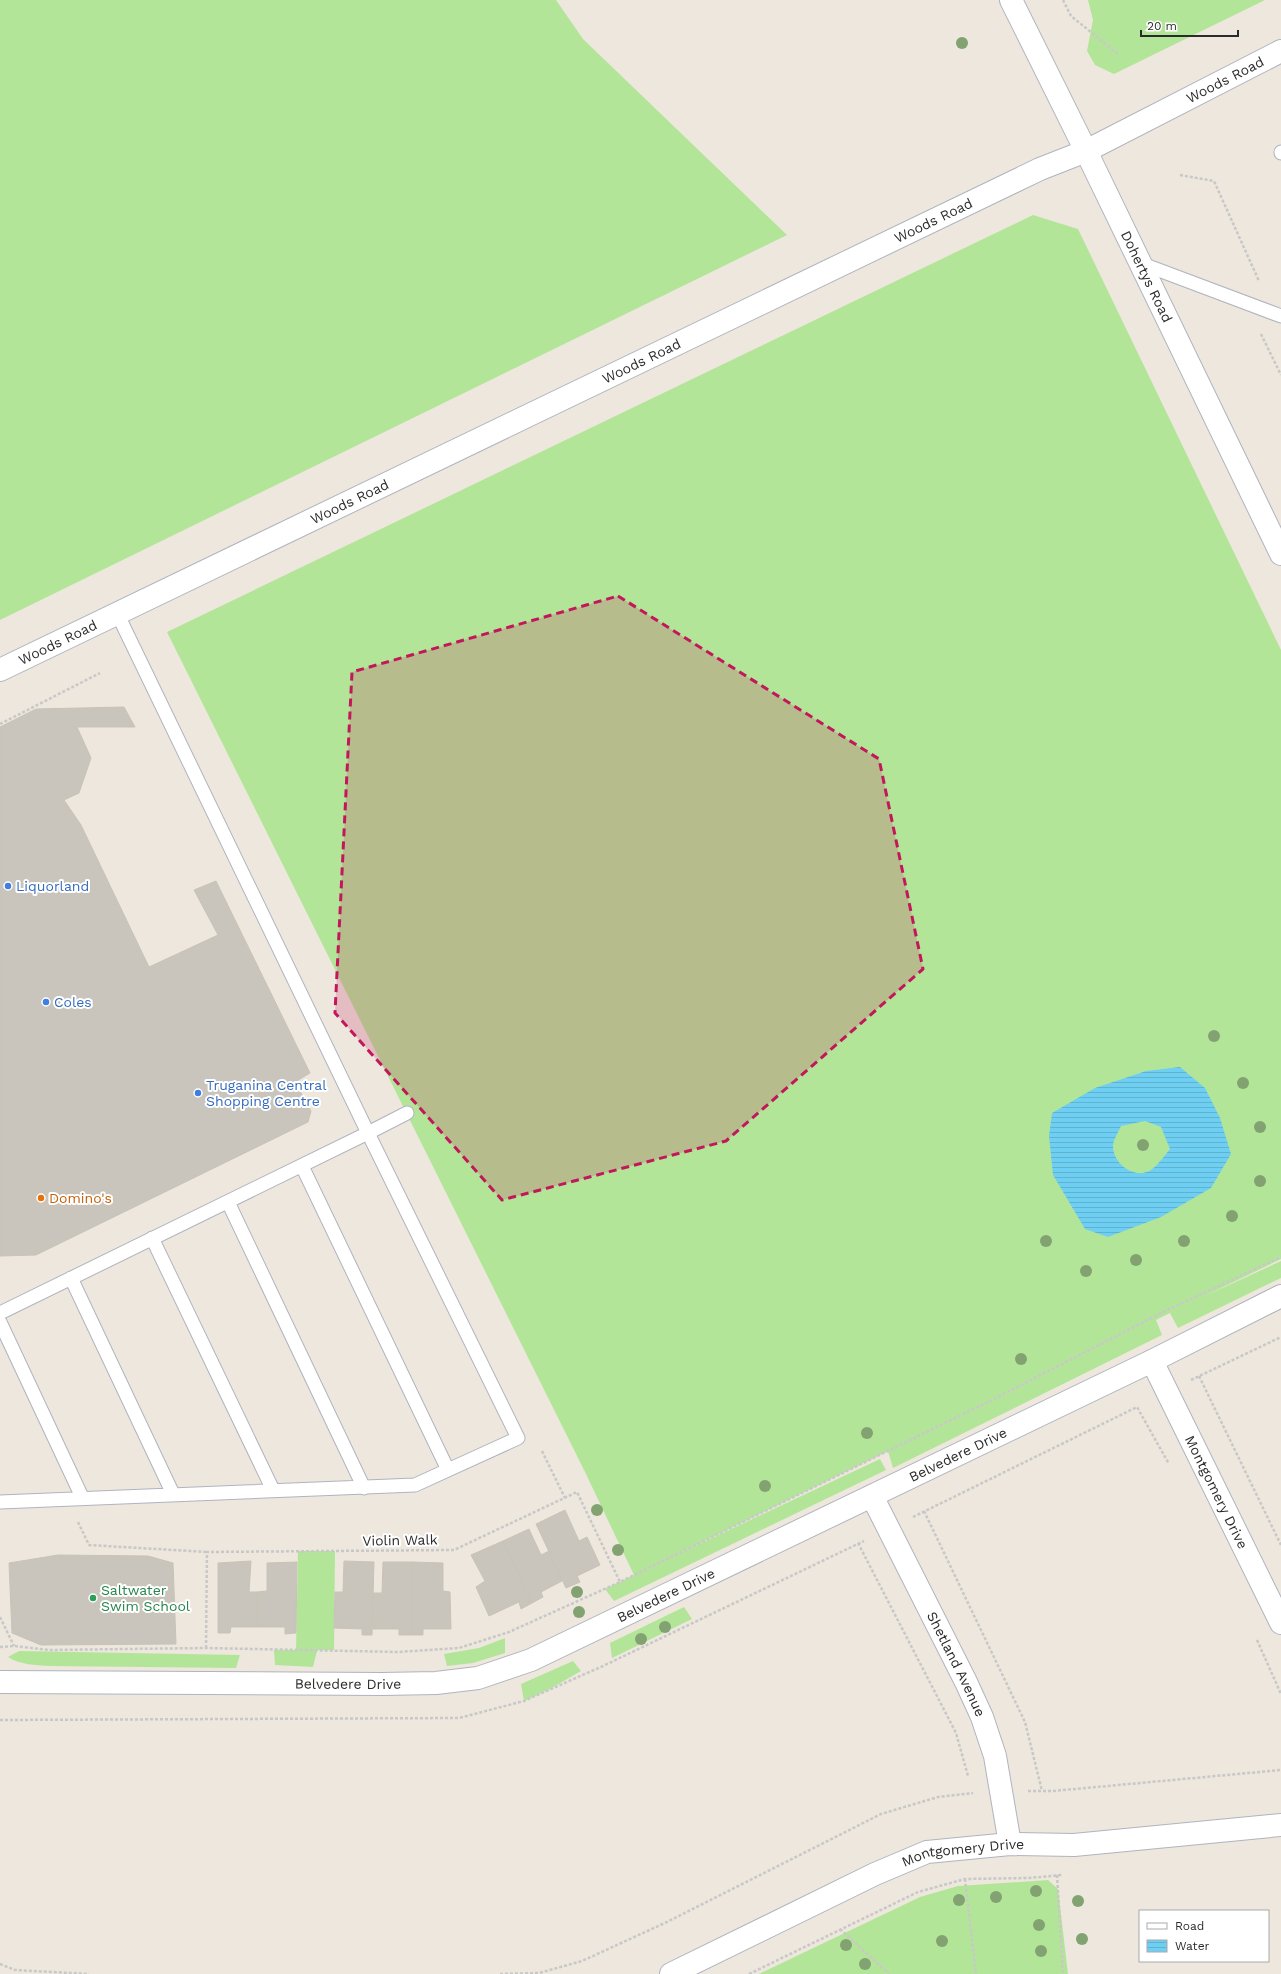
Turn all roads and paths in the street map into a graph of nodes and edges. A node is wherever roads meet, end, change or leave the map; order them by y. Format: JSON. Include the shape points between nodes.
{"nodes":[{"id":1,"x":1011,"y":0,"type":"edge"},
{"id":2,"x":1063,"y":0,"type":"edge"},
{"id":3,"x":1281,"y":51,"type":"edge"},
{"id":4,"x":1118,"y":54,"type":"dead end"},
{"id":5,"x":1086,"y":151,"type":"junction"},
{"id":6,"x":1180,"y":175,"type":"dead end"},
{"id":7,"x":1140,"y":263,"type":"junction"},
{"id":8,"x":1258,"y":308,"type":"junction"},
{"id":9,"x":1281,"y":316,"type":"edge"},
{"id":10,"x":1281,"y":375,"type":"edge"},
{"id":11,"x":1281,"y":554,"type":"edge"},
{"id":12,"x":117,"y":613,"type":"junction"},
{"id":13,"x":0,"y":670,"type":"edge"},
{"id":14,"x":100,"y":673,"type":"dead end"},
{"id":15,"x":0,"y":724,"type":"edge"},
{"id":16,"x":407,"y":1113,"type":"dead end"},
{"id":17,"x":368,"y":1132,"type":"junction"},
{"id":18,"x":302,"y":1166,"type":"junction"},
{"id":19,"x":228,"y":1202,"type":"junction"},
{"id":20,"x":152,"y":1238,"type":"junction"},
{"id":21,"x":1281,"y":1257,"type":"edge"},
{"id":22,"x":71,"y":1278,"type":"junction"},
{"id":23,"x":1281,"y":1296,"type":"edge"},
{"id":24,"x":0,"y":1313,"type":"edge"},
{"id":25,"x":0,"y":1322,"type":"edge"},
{"id":26,"x":1281,"y":1337,"type":"edge"},
{"id":27,"x":1152,"y":1361,"type":"junction"},
{"id":28,"x":1199,"y":1376,"type":"junction"},
{"id":29,"x":1168,"y":1391,"type":"junction"},
{"id":30,"x":1137,"y":1406,"type":"junction"},
{"id":31,"x":542,"y":1451,"type":"dead end"},
{"id":32,"x":1171,"y":1467,"type":"dead end"},
{"id":33,"x":448,"y":1470,"type":"junction"},
{"id":34,"x":364,"y":1488,"type":"junction"},
{"id":35,"x":273,"y":1490,"type":"junction"},
{"id":36,"x":173,"y":1494,"type":"junction"},
{"id":37,"x":872,"y":1496,"type":"junction"},
{"id":38,"x":82,"y":1497,"type":"junction"},
{"id":39,"x":565,"y":1498,"type":"junction"},
{"id":40,"x":0,"y":1502,"type":"edge"},
{"id":41,"x":924,"y":1511,"type":"junction"},
{"id":42,"x":889,"y":1528,"type":"junction"},
{"id":43,"x":858,"y":1544,"type":"junction"},
{"id":44,"x":1281,"y":1544,"type":"edge"},
{"id":45,"x":620,"y":1582,"type":"junction"},
{"id":46,"x":0,"y":1618,"type":"edge"},
{"id":47,"x":1281,"y":1623,"type":"edge"},
{"id":48,"x":1255,"y":1636,"type":"dead end"},
{"id":49,"x":14,"y":1646,"type":"junction"},
{"id":50,"x":0,"y":1647,"type":"edge"},
{"id":51,"x":206,"y":1648,"type":"junction"},
{"id":52,"x":0,"y":1682,"type":"edge"},
{"id":53,"x":1281,"y":1694,"type":"edge"},
{"id":54,"x":0,"y":1720,"type":"edge"},
{"id":55,"x":969,"y":1778,"type":"dead end"},
{"id":56,"x":971,"y":1786,"type":"dead end"},
{"id":57,"x":1042,"y":1791,"type":"dead end"},
{"id":58,"x":973,"y":1794,"type":"dead end"},
{"id":59,"x":1281,"y":1825,"type":"edge"},
{"id":60,"x":1010,"y":1844,"type":"junction"},
{"id":61,"x":965,"y":1879,"type":"junction"},
{"id":62,"x":840,"y":1929,"type":"junction"},
{"id":63,"x":0,"y":1964,"type":"edge"},
{"id":64,"x":89,"y":1974,"type":"edge"},
{"id":65,"x":671,"y":1974,"type":"edge"},
{"id":66,"x":749,"y":1974,"type":"edge"},
{"id":67,"x":889,"y":1974,"type":"edge"},
{"id":68,"x":976,"y":1974,"type":"edge"},
{"id":69,"x":1063,"y":1974,"type":"edge"}],
"edges":[{"from":1,"to":5,"type":"street","name":"Dohertys Road"},
{"from":2,"to":4,"type":"path","via":[[1071,16]]},
{"from":3,"to":5,"type":"street","name":"Woods Road"},
{"from":5,"to":7,"type":"street","name":"Dohertys Road"},
{"from":5,"to":12,"type":"street","name":"Woods Road","via":[[1040,169]]},
{"from":6,"to":8,"type":"path","via":[[1214,181],[1260,283]]},
{"from":7,"to":8,"type":"lane"},
{"from":7,"to":11,"type":"street","name":"Dohertys Road"},
{"from":8,"to":9,"type":"lane"},
{"from":8,"to":10,"type":"path","via":[[1261,335]]},
{"from":12,"to":13,"type":"street","name":"Woods Road"},
{"from":12,"to":17,"type":"lane"},
{"from":14,"to":15,"type":"path"},
{"from":16,"to":17,"type":"lane"},
{"from":17,"to":18,"type":"lane"},
{"from":17,"to":33,"type":"lane","via":[[518,1438]]},
{"from":18,"to":19,"type":"lane"},
{"from":18,"to":33,"type":"lane"},
{"from":19,"to":20,"type":"lane"},
{"from":19,"to":34,"type":"lane"},
{"from":20,"to":22,"type":"lane"},
{"from":20,"to":35,"type":"lane"},
{"from":21,"to":45,"type":"path","via":[[1165,1311],[990,1401]]},
{"from":22,"to":24,"type":"lane"},
{"from":22,"to":36,"type":"lane"},
{"from":23,"to":27,"type":"street","name":"Belvedere Drive"},
{"from":25,"to":38,"type":"lane"},
{"from":26,"to":28,"type":"path"},
{"from":27,"to":29,"type":"street","name":"Montgomery Drive"},
{"from":27,"to":37,"type":"street","name":"Belvedere Drive"},
{"from":28,"to":29,"type":"path"},
{"from":28,"to":44,"type":"path"},
{"from":29,"to":30,"type":"path"},
{"from":29,"to":47,"type":"street","name":"Montgomery Drive"},
{"from":30,"to":32,"type":"path"},
{"from":30,"to":41,"type":"path"},
{"from":31,"to":39,"type":"path"},
{"from":33,"to":34,"type":"lane","via":[[415,1485]]},
{"from":34,"to":35,"type":"lane"},
{"from":35,"to":36,"type":"lane"},
{"from":36,"to":38,"type":"lane"},
{"from":37,"to":42,"type":"street","name":"Shetland Avenue"},
{"from":37,"to":52,"type":"street","name":"Belvedere Drive","via":[[531,1660],[478,1678],[436,1683],[382,1684]]},
{"from":38,"to":40,"type":"lane"},
{"from":39,"to":45,"type":"path","name":"Violin Walk","via":[[577,1492]]},
{"from":39,"to":51,"type":"path","name":"Violin Walk","via":[[454,1550],[207,1552]]},
{"from":41,"to":42,"type":"path"},
{"from":41,"to":57,"type":"path","via":[[1025,1722]]},
{"from":42,"to":43,"type":"path"},
{"from":42,"to":60,"type":"street","name":"Shetland Avenue","via":[[982,1717],[995,1756]]},
{"from":43,"to":54,"type":"path","via":[[524,1701],[459,1718]]},
{"from":43,"to":55,"type":"path","via":[[956,1733]]},
{"from":45,"to":51,"type":"path","via":[[509,1632],[459,1648],[398,1652]]},
{"from":46,"to":49,"type":"path"},
{"from":48,"to":53,"type":"path"},
{"from":49,"to":50,"type":"path"},
{"from":49,"to":51,"type":"path","via":[[49,1650]]},
{"from":56,"to":58,"type":"path"},
{"from":59,"to":60,"type":"street","name":"Montgomery Drive","via":[[1074,1845]]},
{"from":60,"to":65,"type":"street","name":"Montgomery Drive","via":[[927,1852],[875,1874]]},
{"from":61,"to":62,"type":"path","via":[[918,1892]]},
{"from":61,"to":68,"type":"path"},
{"from":61,"to":69,"type":"path","via":[[1056,1875]]},
{"from":62,"to":66,"type":"path"},
{"from":62,"to":67,"type":"path"},
{"from":63,"to":64,"type":"path","via":[[15,1970]]}]}
